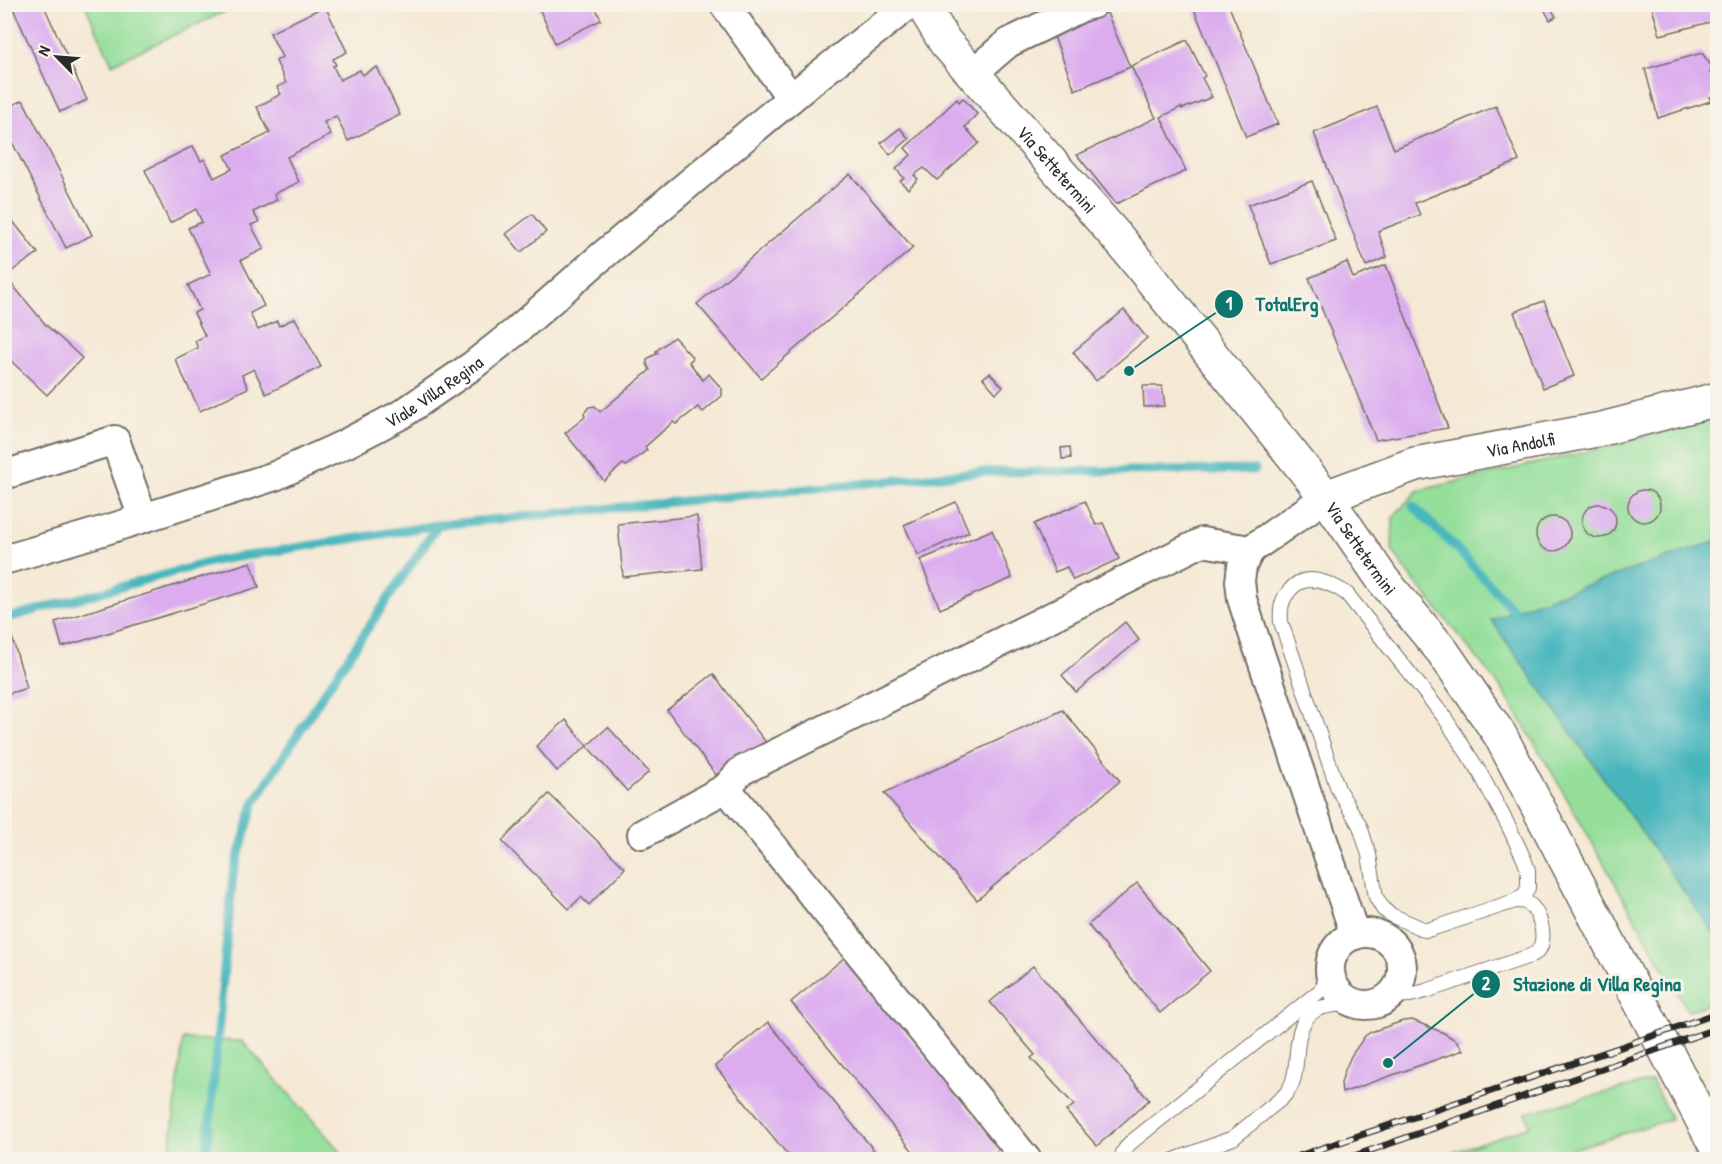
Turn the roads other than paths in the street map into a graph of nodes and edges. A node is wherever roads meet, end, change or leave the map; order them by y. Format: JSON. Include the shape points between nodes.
{"nodes":[{"id":1,"x":724,"y":4,"type":"edge"},
{"id":2,"x":910,"y":4,"type":"edge"},
{"id":3,"x":922,"y":4,"type":"edge"},
{"id":4,"x":1093,"y":4,"type":"edge"},
{"id":5,"x":973,"y":73,"type":"junction"},
{"id":6,"x":791,"y":98,"type":"junction"},
{"id":7,"x":1718,"y":399,"type":"edge"},
{"id":8,"x":4,"y":475,"type":"edge"},
{"id":9,"x":1326,"y":497,"type":"junction"},
{"id":10,"x":143,"y":518,"type":"junction"},
{"id":11,"x":1250,"y":550,"type":"junction"},
{"id":12,"x":4,"y":560,"type":"edge"},
{"id":13,"x":1265,"y":637,"type":"junction"},
{"id":14,"x":1288,"y":645,"type":"junction"},
{"id":15,"x":726,"y":788,"type":"junction"},
{"id":16,"x":642,"y":834,"type":"dead end"},
{"id":17,"x":1515,"y":901,"type":"junction"},
{"id":18,"x":1355,"y":935,"type":"junction"},
{"id":19,"x":1331,"y":975,"type":"junction"},
{"id":20,"x":1390,"y":996,"type":"junction"},
{"id":21,"x":1356,"y":1004,"type":"junction"},
{"id":22,"x":1718,"y":1150,"type":"edge"},
{"id":23,"x":1027,"y":1160,"type":"edge"},
{"id":24,"x":1123,"y":1160,"type":"edge"},
{"id":25,"x":1174,"y":1160,"type":"edge"}],
"edges":[{"from":1,"to":6,"type":"street"},
{"from":2,"to":6,"type":"street","name":"Viale Villa Regina"},
{"from":3,"to":5,"type":"main road","name":"Via Settetermini","via":[[945,42]]},
{"from":4,"to":5,"type":"street","via":[[1008,44]]},
{"from":5,"to":9,"type":"main road","name":"Via Settetermini","via":[[1122,244]]},
{"from":6,"to":10,"type":"street","name":"Viale Villa Regina","via":[[514,332],[402,414],[274,476]]},
{"from":7,"to":9,"type":"main road","name":"Via Andolfi","via":[[1602,429],[1415,464]]},
{"from":8,"to":10,"type":"street","via":[[115,440]]},
{"from":9,"to":11,"type":"street"},
{"from":9,"to":22,"type":"main road","name":"Via Settetermini","via":[[1500,735]]},
{"from":10,"to":12,"type":"street","name":"Viale Villa Regina"},
{"from":11,"to":13,"type":"street","via":[[1242,566],[1242,599]]},
{"from":11,"to":15,"type":"street","via":[[1202,542],[741,771]]},
{"from":13,"to":14,"type":"lane","via":[[1283,639]]},
{"from":13,"to":18,"type":"street"},
{"from":14,"to":17,"type":"lane","via":[[1338,789],[1360,826],[1376,897],[1383,909],[1425,930]]},
{"from":14,"to":17,"type":"lane","via":[[1280,609],[1293,586],[1305,580],[1318,580],[1334,585],[1358,605],[1445,718],[1502,813],[1528,870],[1528,888]]},
{"from":15,"to":16,"type":"street"},
{"from":15,"to":23,"type":"street"},
{"from":17,"to":20,"type":"lane","via":[[1526,902],[1538,915],[1542,944],[1537,952],[1426,991]]},
{"from":18,"to":19,"type":"street","via":[[1346,939],[1334,955]]},
{"from":18,"to":20,"type":"street","via":[[1379,935],[1398,951],[1402,975]]},
{"from":19,"to":21,"type":"street","via":[[1340,993]]},
{"from":19,"to":24,"type":"lane","via":[[1321,990],[1129,1144]]},
{"from":20,"to":21,"type":"street","via":[[1380,1003]]},
{"from":21,"to":25,"type":"lane","via":[[1327,1006],[1304,1020],[1293,1079],[1289,1090],[1274,1105],[1233,1138]]}]}
